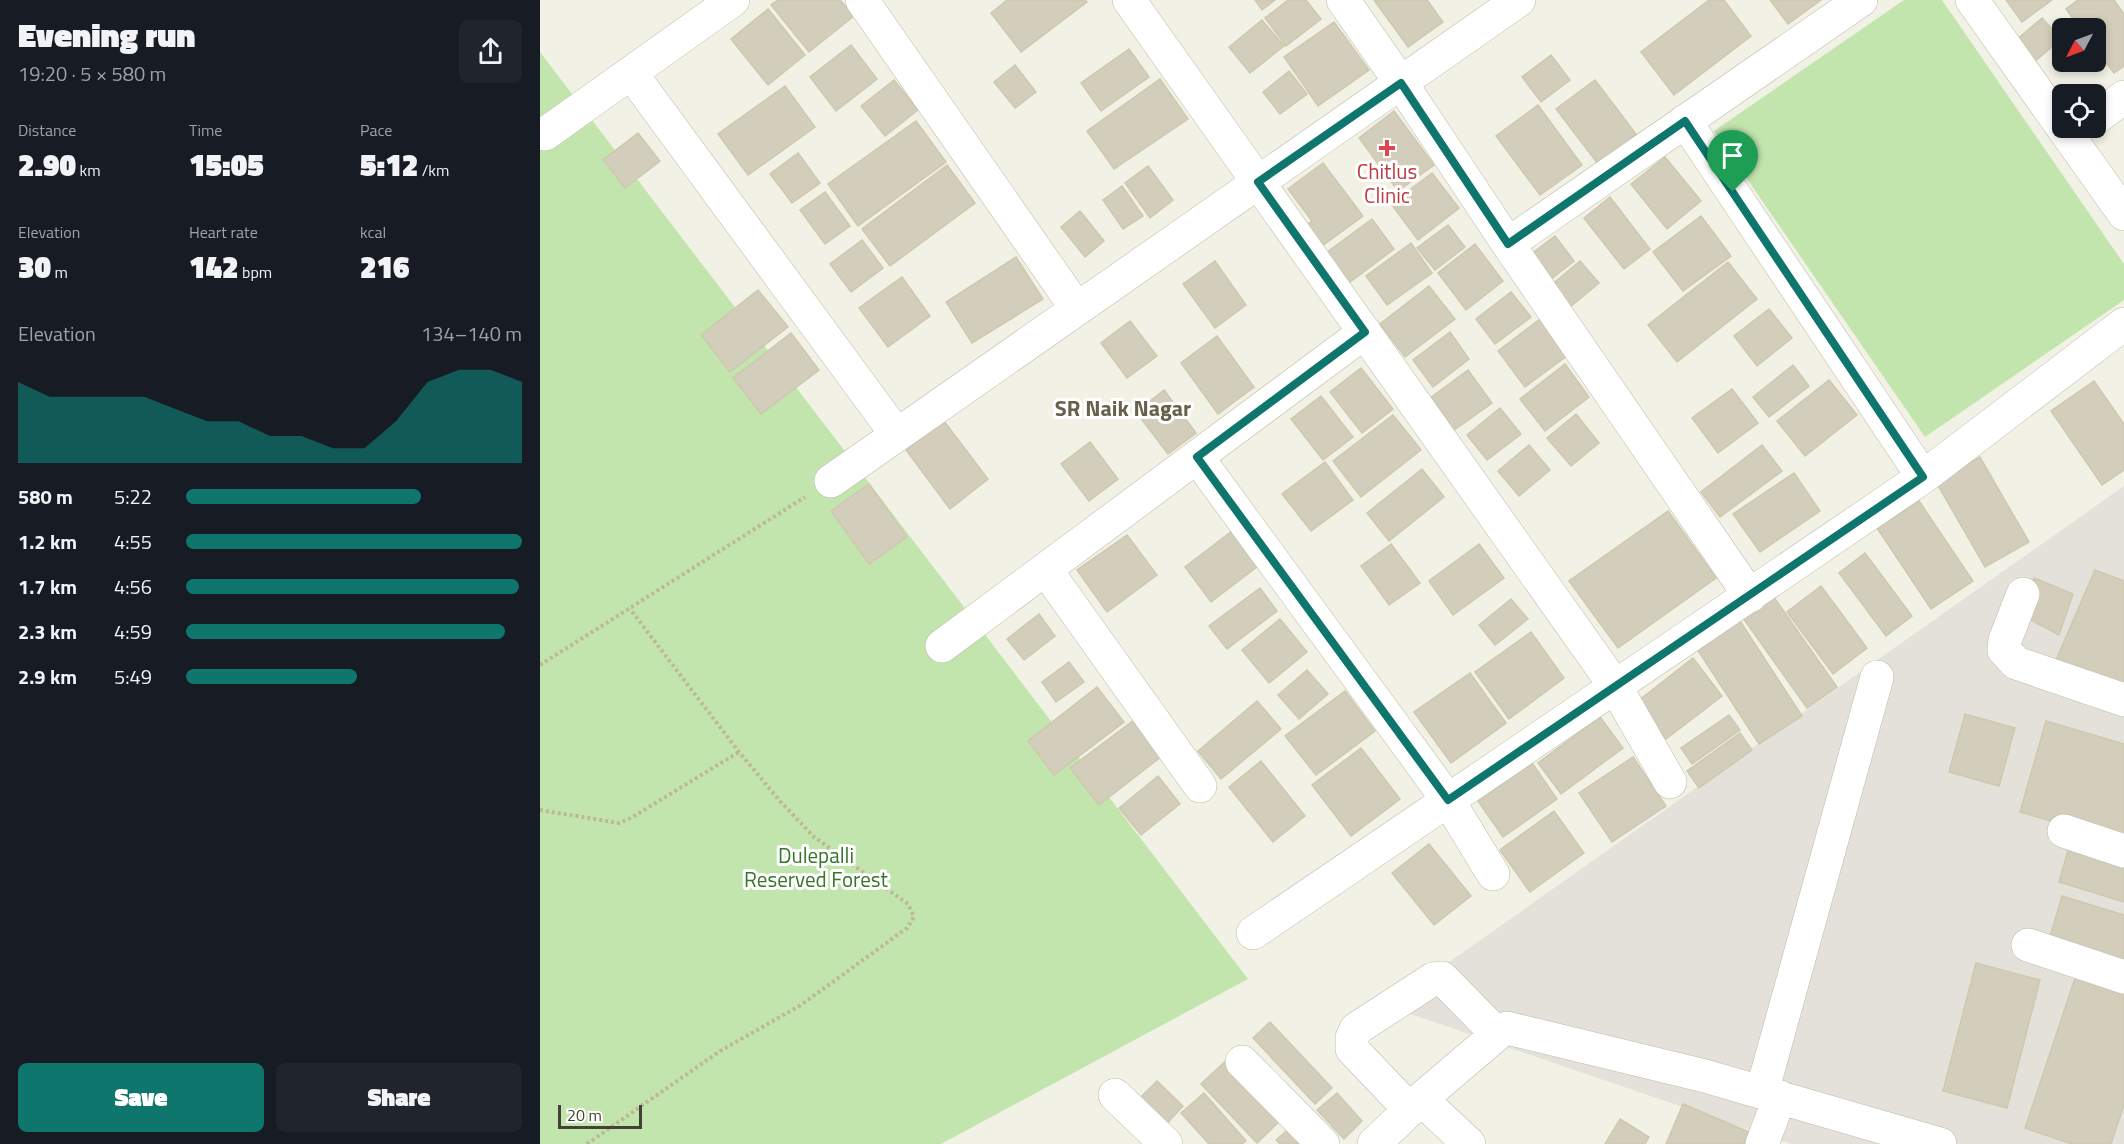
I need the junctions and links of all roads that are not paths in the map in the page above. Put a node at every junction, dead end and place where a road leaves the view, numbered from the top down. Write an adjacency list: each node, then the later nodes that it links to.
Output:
1 (733, 0): 8 (street)
2 (862, 0): 19 (street)
3 (1129, 0): 16 (street)
4 (1343, 0): 9 (street)
5 (1520, 0): 9 (street)
6 (1971, 0): 11 (street)
7 (1851, 3): 13 (street)
8 (631, 73): 14 (street); 22 (street)
9 (1401, 83): 16 (street); 18 (street)
10 (2124, 97): 12 (street)
11 (2052, 103)
12 (2106, 110)
13 (1685, 121): 18 (street); 24 (street)
14 (545, 134)
15 (2079, 138): 17 (street)
16 (1258, 182): 19 (street); 21 (street)
17 (2124, 214)
18 (1508, 244): 28 (street)
19 (1077, 309): 22 (street)
20 (2124, 324): 24 (street)
21 (1365, 332): 23 (street); 31 (street)
22 (897, 435): 25 (street)
23 (1197, 457): 26 (street); 35 (street)
24 (1923, 477): 28 (street)
25 (831, 481)
26 (1046, 570): 29 (street); 34 (street)
27 (2023, 594): 32 (street)
28 (1750, 596): 31 (street)
29 (942, 646)
30 (1876, 677): 45 (street)
31 (1616, 686): 33 (street); 35 (street)
32 (2124, 700)
33 (1670, 782)
34 (1200, 786)
35 (1448, 800): 38 (street); 39 (street)
36 (2064, 831): 37 (street)
37 (2124, 851)
38 (1493, 873)
39 (1253, 933)
40 (2028, 945): 41 (street)
41 (2124, 977)
42 (1497, 1034): 45 (street); 46 (street); 46 (street)
43 (1242, 1062): 48 (street)
44 (1116, 1095): 47 (street)
45 (1771, 1095): 51 (street); 52 (street)
46 (1416, 1105): 49 (street); 50 (street)
47 (1166, 1144)
48 (1323, 1144)
49 (1374, 1144)
50 (1469, 1144)
51 (1762, 1144)
52 (1940, 1144)

